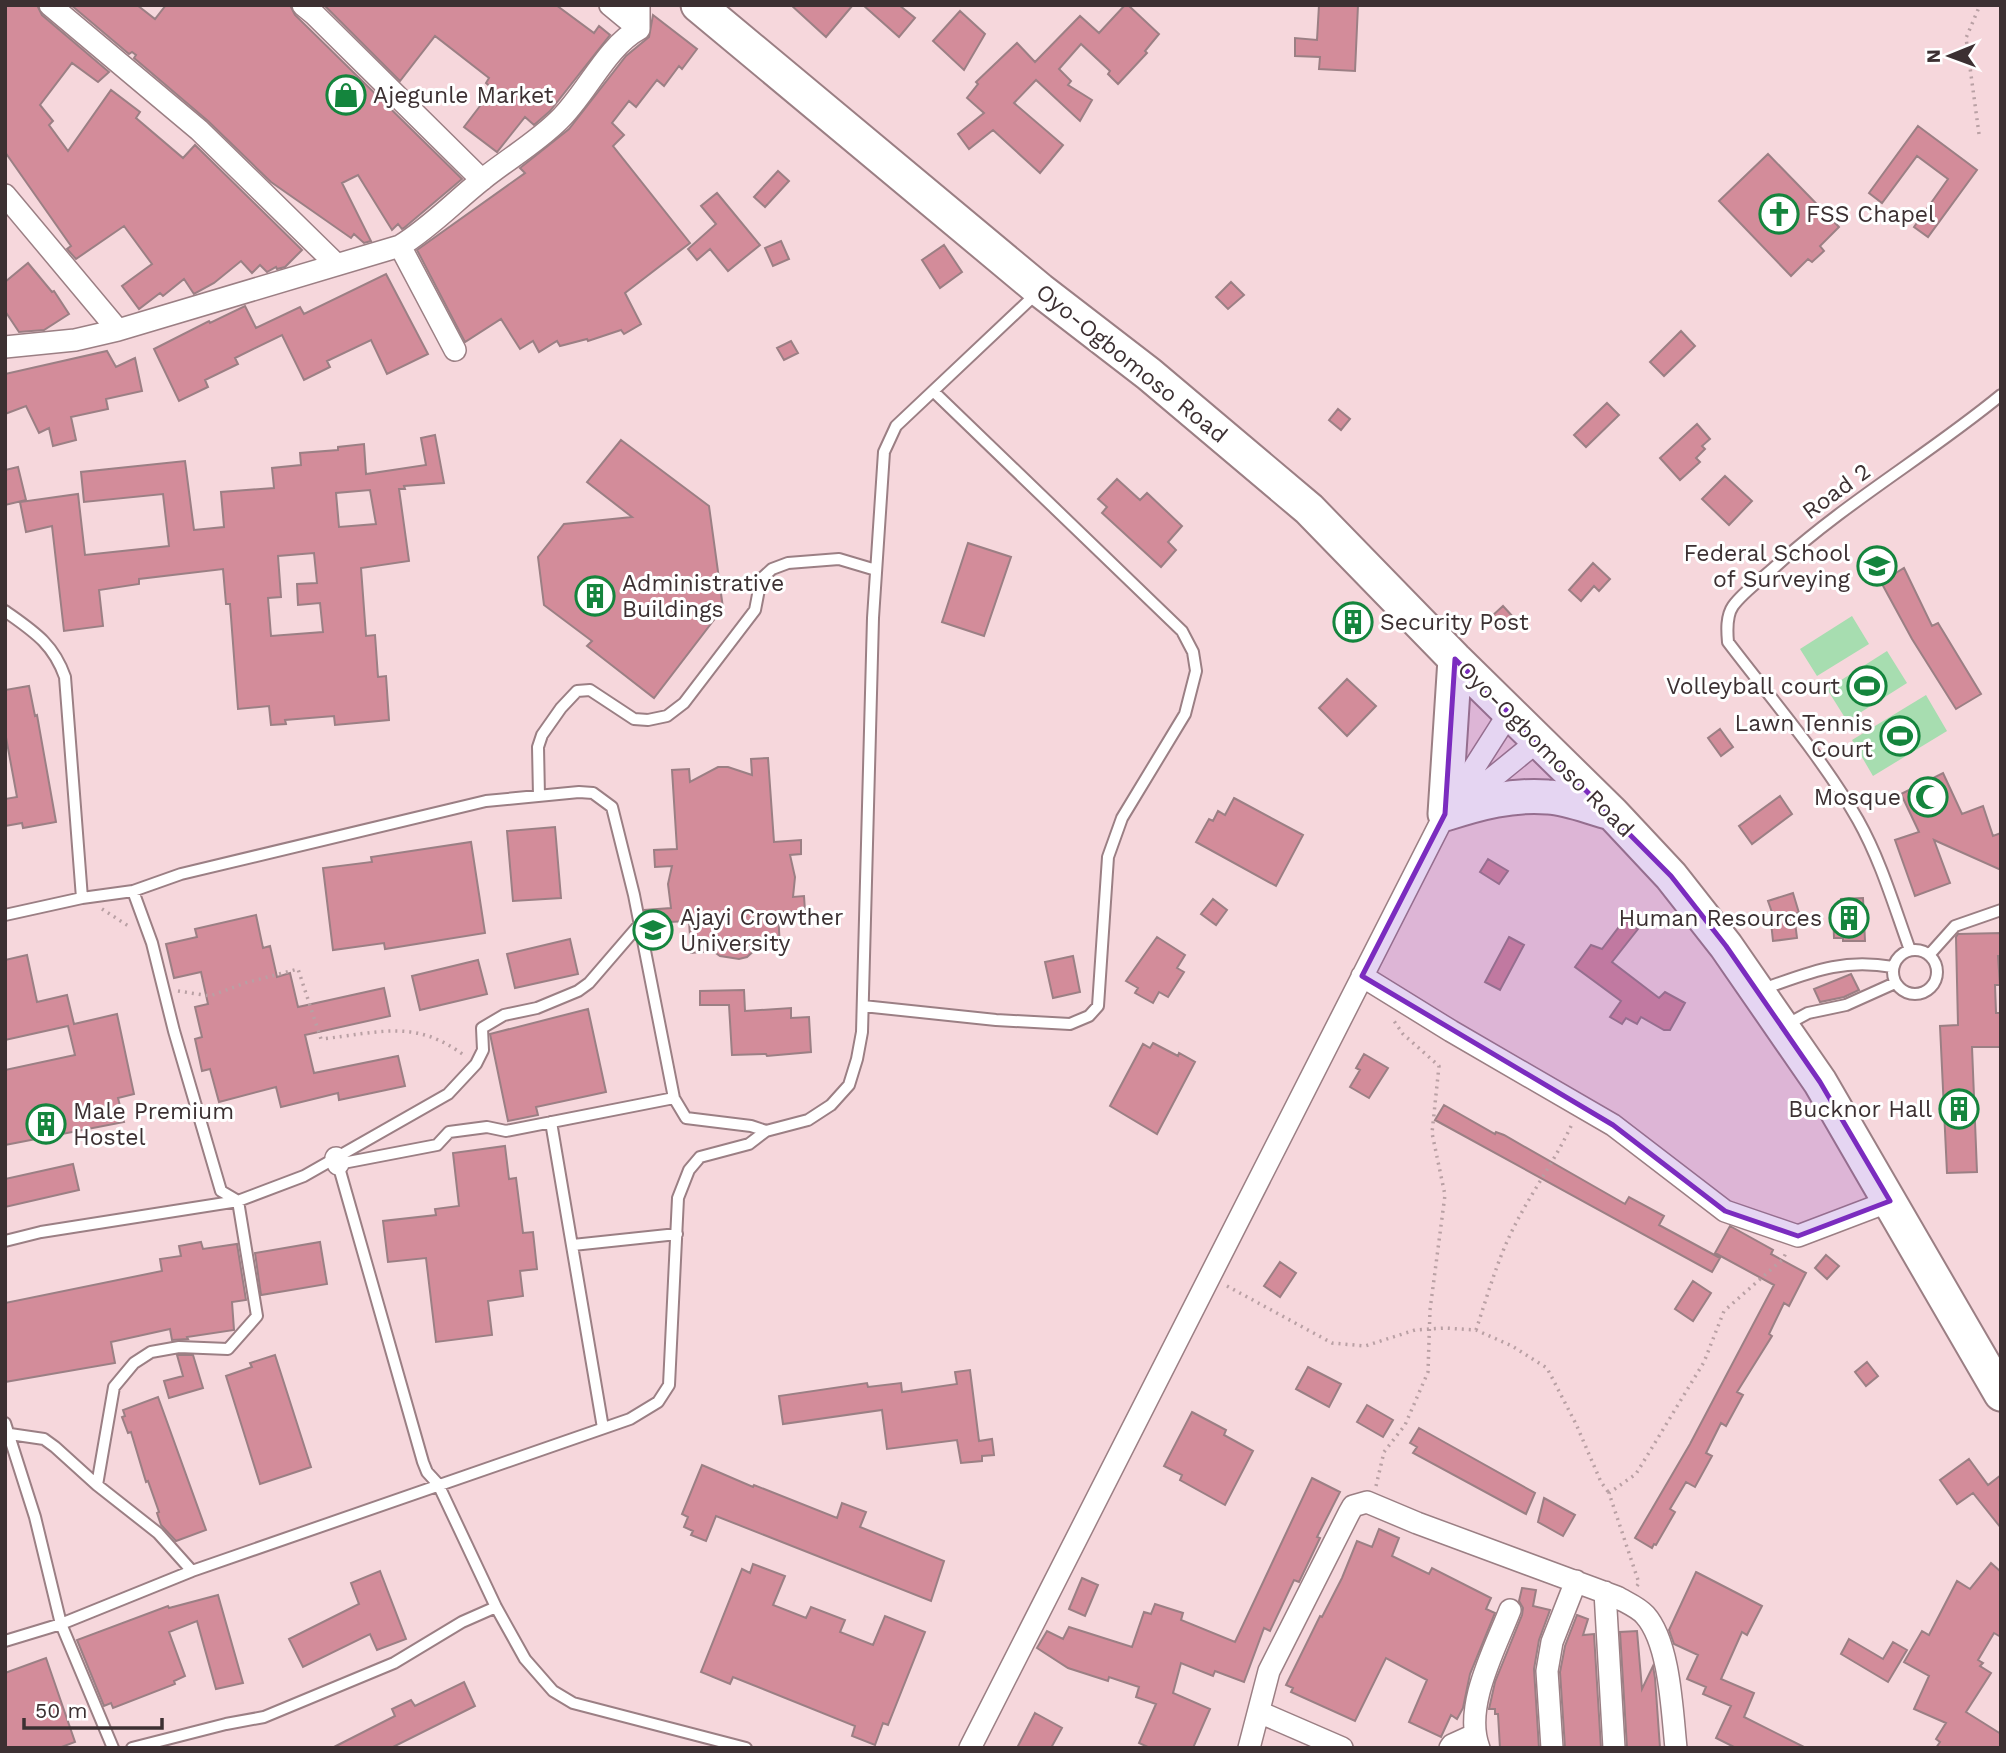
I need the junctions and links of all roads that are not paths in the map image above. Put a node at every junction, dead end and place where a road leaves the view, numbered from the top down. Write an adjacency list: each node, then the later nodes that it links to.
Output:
1 (50, 5): 10 (street)
2 (303, 5): 7 (street)
3 (610, 5): 6 (street)
4 (639, 5): 6 (street)
5 (698, 5): 11 (highway, Oyo-Ogbomoso Road)
6 (639, 29): 7 (street)
7 (482, 180): 9 (street)
8 (5, 195): 12 (street)
9 (400, 246): 10 (street); 14 (street)
10 (336, 264): 12 (street)
11 (1040, 290): 15 (lane); 19 (highway, Oyo-Ogbomoso Road)
12 (118, 330): 13 (street)
13 (5, 347)
14 (455, 350)
15 (933, 391): 17 (lane); 36 (lane)
16 (2001, 395): 30 (lane, Road 2)
17 (876, 570): 22 (lane); 36 (lane)
18 (5, 611): 26 (lane)
19 (1455, 659): 20 (highway, Oyo-Ogbomoso Road); 23 (highway)
20 (1509, 713): 21 (highway, Oyo-Ogbomoso Road); 23 (street)
21 (1539, 740): 23 (street); 24 (highway, Oyo-Ogbomoso Road)
22 (539, 796): 25 (lane); 29 (lane)
23 (1455, 802): 24 (highway); 33 (street)
24 (1612, 813): 35 (highway, Oyo-Ogbomoso Road)
25 (134, 891): 26 (lane); 42 (lane)
26 (82, 898): 28 (lane)
27 (2001, 910): 31 (lane)
28 (5, 915)
29 (639, 925): 38 (lane); 41 (lane)
30 (1910, 950): 31 (lane); 32 (lane)
31 (1929, 955): 34 (lane)
32 (1893, 967): 34 (lane); 35 (lane)
33 (1362, 976): 43 (street); 64 (street)
34 (1895, 983): 37 (lane)
35 (1757, 992): 37 (highway, Oyo-Ogbomoso Road)
36 (863, 1006): 40 (lane)
37 (1781, 1027): 43 (highway, Oyo-Ogbomoso Road)
38 (674, 1098): 39 (lane); 40 (lane)
39 (551, 1122): 41 (lane); 46 (lane)
40 (766, 1131): 44 (lane)
41 (337, 1161): 42 (lane); 50 (lane)
42 (237, 1201): 45 (lane); 51 (lane)
43 (1890, 1201): 47 (highway, Oyo-Ogbomoso Road)
44 (677, 1234): 46 (lane); 49 (lane)
45 (5, 1241)
46 (573, 1245): 49 (lane)
47 (2001, 1395)
48 (8, 1428): 51 (lane); 57 (lane)
49 (603, 1428): 50 (lane)
50 (438, 1484): 52 (lane); 55 (lane)
51 (97, 1485): 52 (lane)
52 (192, 1571): 57 (lane)
53 (1576, 1581): 54 (street); 59 (street); 68 (street)
54 (1605, 1592): 69 (street); 70 (street)
55 (496, 1607): 62 (lane); 63 (lane)
56 (1510, 1610): 60 (street)
57 (61, 1624): 58 (lane); 61 (lane)
58 (5, 1641)
59 (1259, 1712): 65 (street); 66 (street)
60 (1476, 1742): 67 (street)
61 (113, 1748)
62 (132, 1748)
63 (746, 1748)
64 (970, 1748)
65 (1249, 1748)
66 (1342, 1748)
67 (1450, 1748)
68 (1552, 1748)
69 (1614, 1748)
70 (1676, 1748)

